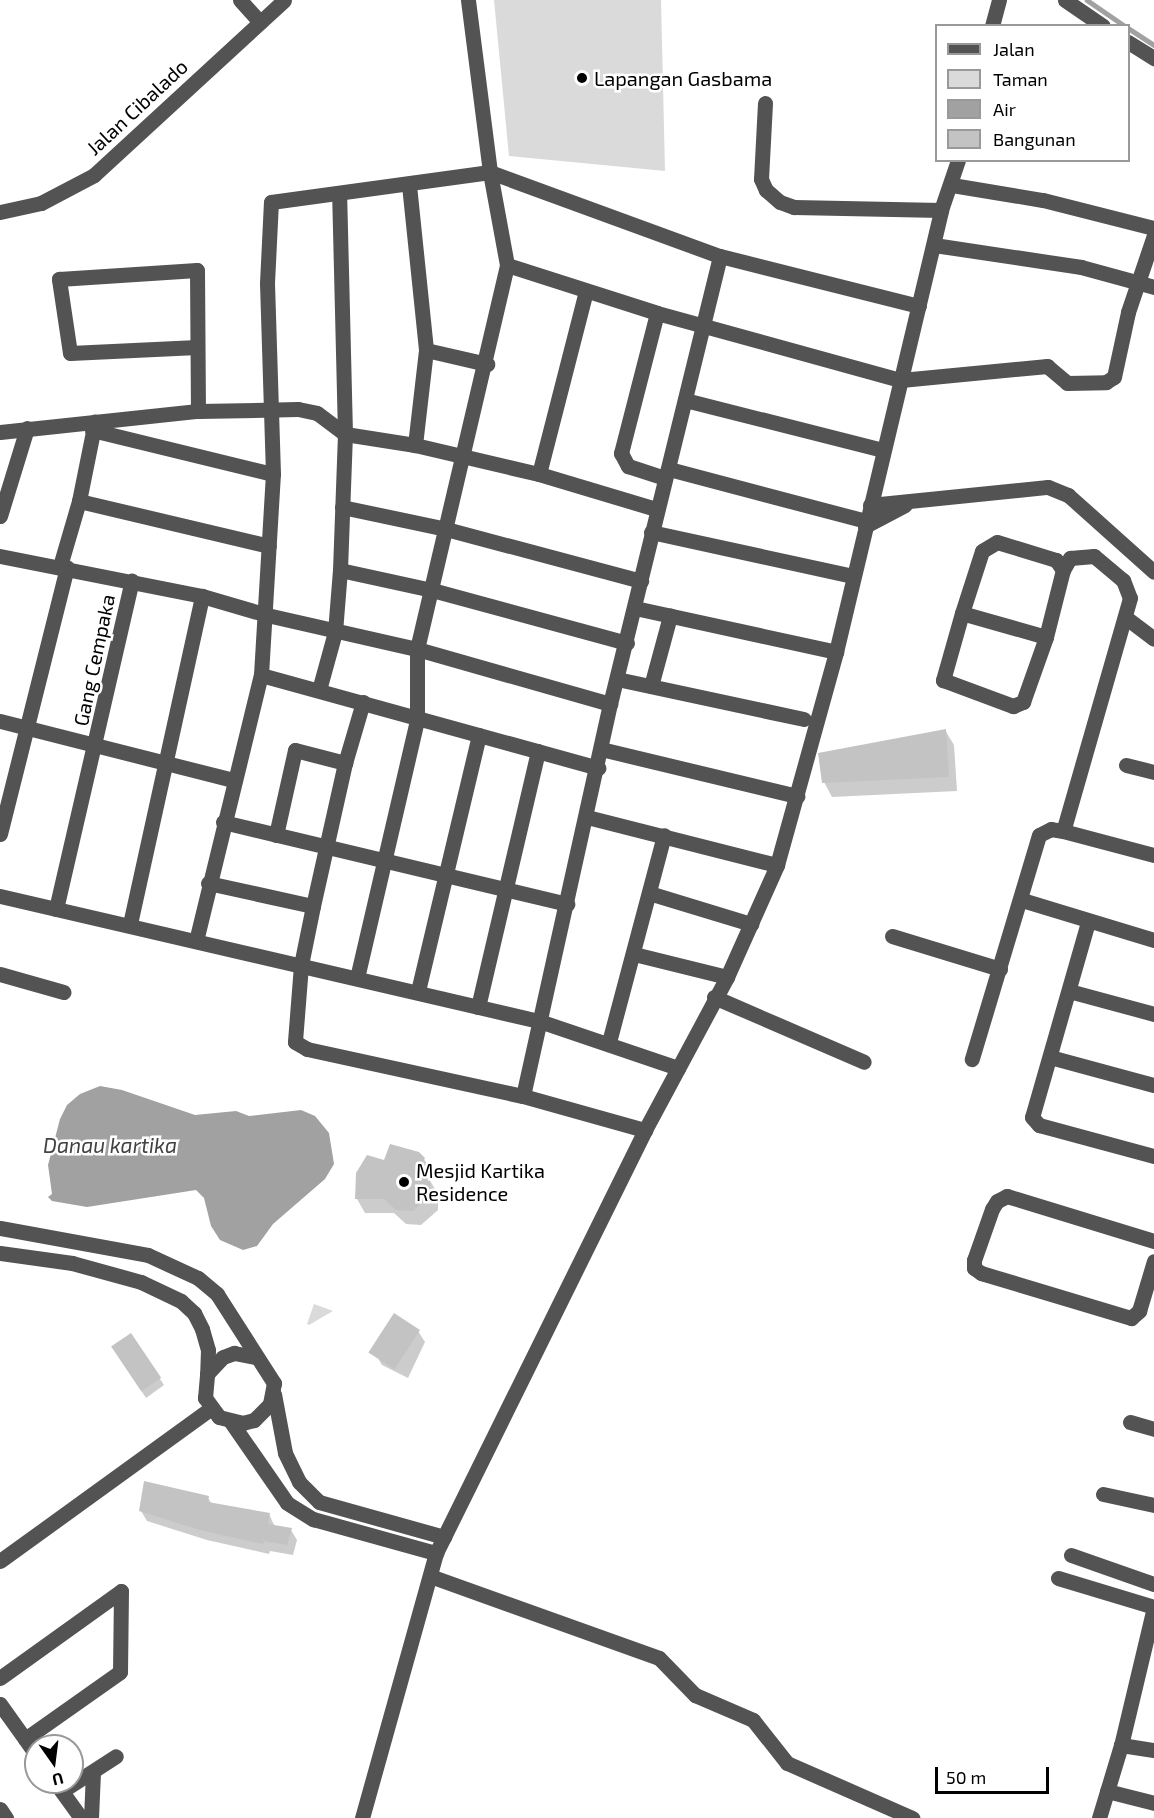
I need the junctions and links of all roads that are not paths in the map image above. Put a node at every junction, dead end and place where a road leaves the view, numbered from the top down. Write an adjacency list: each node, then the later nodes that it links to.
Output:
1 (240, 0): 6 (street)
2 (284, 0): 6 (street, Jalan Cibalado)
3 (468, 0): 13 (street)
4 (999, 0): 7 (street)
5 (1065, 0): 8 (street)
6 (260, 22): 18 (street, Jalan Cibalado)
7 (993, 24)
8 (1100, 24)
9 (1130, 43): 10 (street)
10 (1154, 58)
11 (765, 103): 17 (street)
12 (958, 162): 14 (street)
13 (490, 172): 15 (street); 22 (street); 23 (street)
14 (952, 184): 17 (street); 19 (street)
15 (409, 185): 16 (street); 31 (street)
16 (339, 195): 35 (street); 40 (street)
17 (941, 210): 21 (street)
18 (0, 212)
19 (1154, 228)
20 (1154, 235): 24 (street)
21 (934, 245): 24 (street); 27 (street)
22 (720, 256): 27 (street); 29 (street)
23 (507, 265): 26 (street); 32 (street)
24 (1137, 280): 25 (street); 33 (street)
25 (1154, 287)
26 (586, 291): 28 (street); 45 (street)
27 (919, 306): 33 (street)
28 (657, 313): 29 (street); 46 (street)
29 (704, 326): 33 (street); 34 (street)
30 (197, 347): 30 (street); 36 (street)
31 (426, 350): 32 (street); 41 (street)
32 (487, 364): 43 (street)
33 (901, 380): 42 (street)
34 (685, 400): 42 (street); 46 (street)
35 (270, 409): 36 (street); 40 (street); 44 (street)
36 (198, 411): 37 (street)
37 (94, 425): 38 (street); 44 (street); 47 (street)
38 (27, 428): 39 (street); 52 (street)
39 (0, 432)
40 (345, 434): 41 (street); 50 (street)
41 (416, 445): 43 (street)
42 (882, 450): 49 (street)
43 (460, 457): 45 (street); 54 (street)
44 (273, 474): 56 (street)
45 (539, 474): 51 (street)
46 (667, 474): 51 (street); 53 (street)
47 (80, 501): 56 (street); 58 (street)
48 (911, 502): 49 (street); 53 (street); 61 (street)
49 (870, 505): 53 (street)
50 (342, 507): 54 (street); 59 (street)
51 (656, 509): 55 (street)
52 (0, 516)
53 (866, 524): 62 (street)
54 (446, 529): 64 (street); 65 (street)
55 (651, 532): 62 (street); 64 (street)
56 (269, 546): 69 (street)
57 (0, 556): 58 (street)
58 (64, 567): 63 (street); 87 (street)
59 (340, 570): 65 (street); 72 (street)
60 (1063, 570): 68 (street); 71 (street); 73 (street)
61 (1154, 572)
62 (852, 576): 77 (street)
63 (132, 581): 66 (street); 89 (street, Gang Cempaka)
64 (641, 581): 67 (street)
65 (432, 590): 75 (street); 76 (street)
66 (202, 596): 69 (street); 92 (street)
67 (635, 608): 70 (street); 75 (street)
68 (962, 613): 73 (street); 73 (street)
69 (267, 615): 72 (street); 78 (street)
70 (670, 616): 77 (street); 80 (street)
71 (1125, 617): 74 (street); 101 (street)
72 (335, 632): 76 (street); 81 (street)
73 (1046, 637)
74 (1154, 639)
75 (627, 643): 79 (street)
76 (417, 649): 83 (street); 85 (street)
77 (836, 652): 98 (street)
78 (261, 675): 81 (street); 97 (street)
79 (617, 679): 80 (street); 83 (street)
80 (651, 686): 84 (street)
81 (319, 690): 82 (street)
82 (363, 702): 85 (street); 93 (street)
83 (610, 704): 90 (street)
84 (804, 719)
85 (417, 720): 88 (street); 107 (street)
86 (0, 721): 87 (street)
87 (25, 727): 89 (street); 102 (street)
88 (479, 735): 91 (street); 109 (street)
89 (97, 747): 92 (street); 117 (street, Gang Cempaka)
90 (601, 749): 95 (street); 98 (street)
91 (538, 751): 95 (street); 111 (street)
92 (164, 763): 97 (street); 119 (street)
93 (345, 763): 103 (street); 105 (street)
94 (1126, 765): 96 (street)
95 (598, 768): 99 (street)
96 (1154, 772)
97 (233, 780): 100 (street)
98 (797, 796): 108 (street)
99 (587, 817): 104 (street); 115 (street)
100 (223, 822): 103 (street); 110 (street)
101 (1063, 831): 106 (street); 114 (street)
102 (0, 834)
103 (276, 835): 105 (street)
104 (664, 835): 108 (street); 112 (street)
105 (327, 848): 107 (street); 116 (street)
106 (1154, 855)
107 (385, 861): 109 (street); 129 (street)
108 (777, 865): 120 (street)
109 (442, 875): 111 (street); 130 (street)
110 (208, 883): 116 (street); 123 (street)
111 (506, 888): 115 (street); 134 (street)
112 (649, 893): 120 (street); 124 (street)
113 (0, 896): 117 (street)
114 (1022, 900): 118 (street); 126 (street)
115 (567, 904): 136 (street)
116 (313, 906): 125 (street)
117 (56, 909): 119 (street)
118 (1088, 922): 122 (street); 131 (street)
119 (130, 924): 123 (street)
120 (752, 924): 128 (street)
121 (892, 936): 126 (street)
122 (1154, 940)
123 (196, 941): 125 (street)
124 (634, 954): 128 (street); 137 (street)
125 (302, 965): 129 (street); 143 (street)
126 (1000, 969): 139 (street)
127 (0, 974): 132 (street)
128 (726, 977): 133 (street)
129 (357, 978): 130 (street)
130 (418, 991): 134 (street)
131 (1069, 991): 135 (street); 138 (street)
132 (63, 992)
133 (714, 997): 140 (street); 141 (street)
134 (478, 1007): 136 (street)
135 (1154, 1014)
136 (539, 1021): 137 (street); 143 (street)
137 (609, 1042): 141 (street)
138 (1050, 1057): 142 (street); 145 (street)
139 (972, 1059)
140 (864, 1062)
141 (678, 1068): 144 (street)
142 (1154, 1085)
143 (524, 1096): 144 (street)
144 (645, 1130): 159 (street)
145 (1154, 1156)
146 (0, 1228): 150 (street)
147 (1154, 1241): 149 (street)
148 (0, 1253): 151 (street)
149 (1154, 1261)
150 (255, 1357): 151 (street); 152 (street)
151 (207, 1374): 153 (street)
152 (274, 1394): 154 (street); 159 (street)
153 (210, 1409): 154 (street); 162 (street)
154 (231, 1422): 160 (street)
155 (1130, 1422): 156 (street)
156 (1154, 1430)
157 (1103, 1494): 158 (street)
158 (1154, 1506)
159 (444, 1538): 160 (street)
160 (436, 1553): 163 (street)
161 (1071, 1555): 165 (street)
162 (0, 1562)
163 (430, 1576): 182 (street); 183 (street)
164 (1059, 1578): 170 (street)
165 (1154, 1584)
166 (0, 1678): 168 (street)
167 (0, 1704): 169 (street)
168 (32, 1734)
169 (24, 1738)
170 (1121, 1745): 171 (street); 175 (street)
171 (1154, 1750)
172 (116, 1756): 173 (street)
173 (93, 1772): 174 (street); 181 (street)
174 (84, 1776)
175 (1107, 1791): 177 (street); 184 (street)
176 (64, 1794): 180 (street)
177 (1154, 1803)
178 (0, 1809): 179 (street)
179 (6, 1818)
180 (81, 1818)
181 (91, 1818)
182 (362, 1818)
183 (912, 1818)
184 (1099, 1818)

